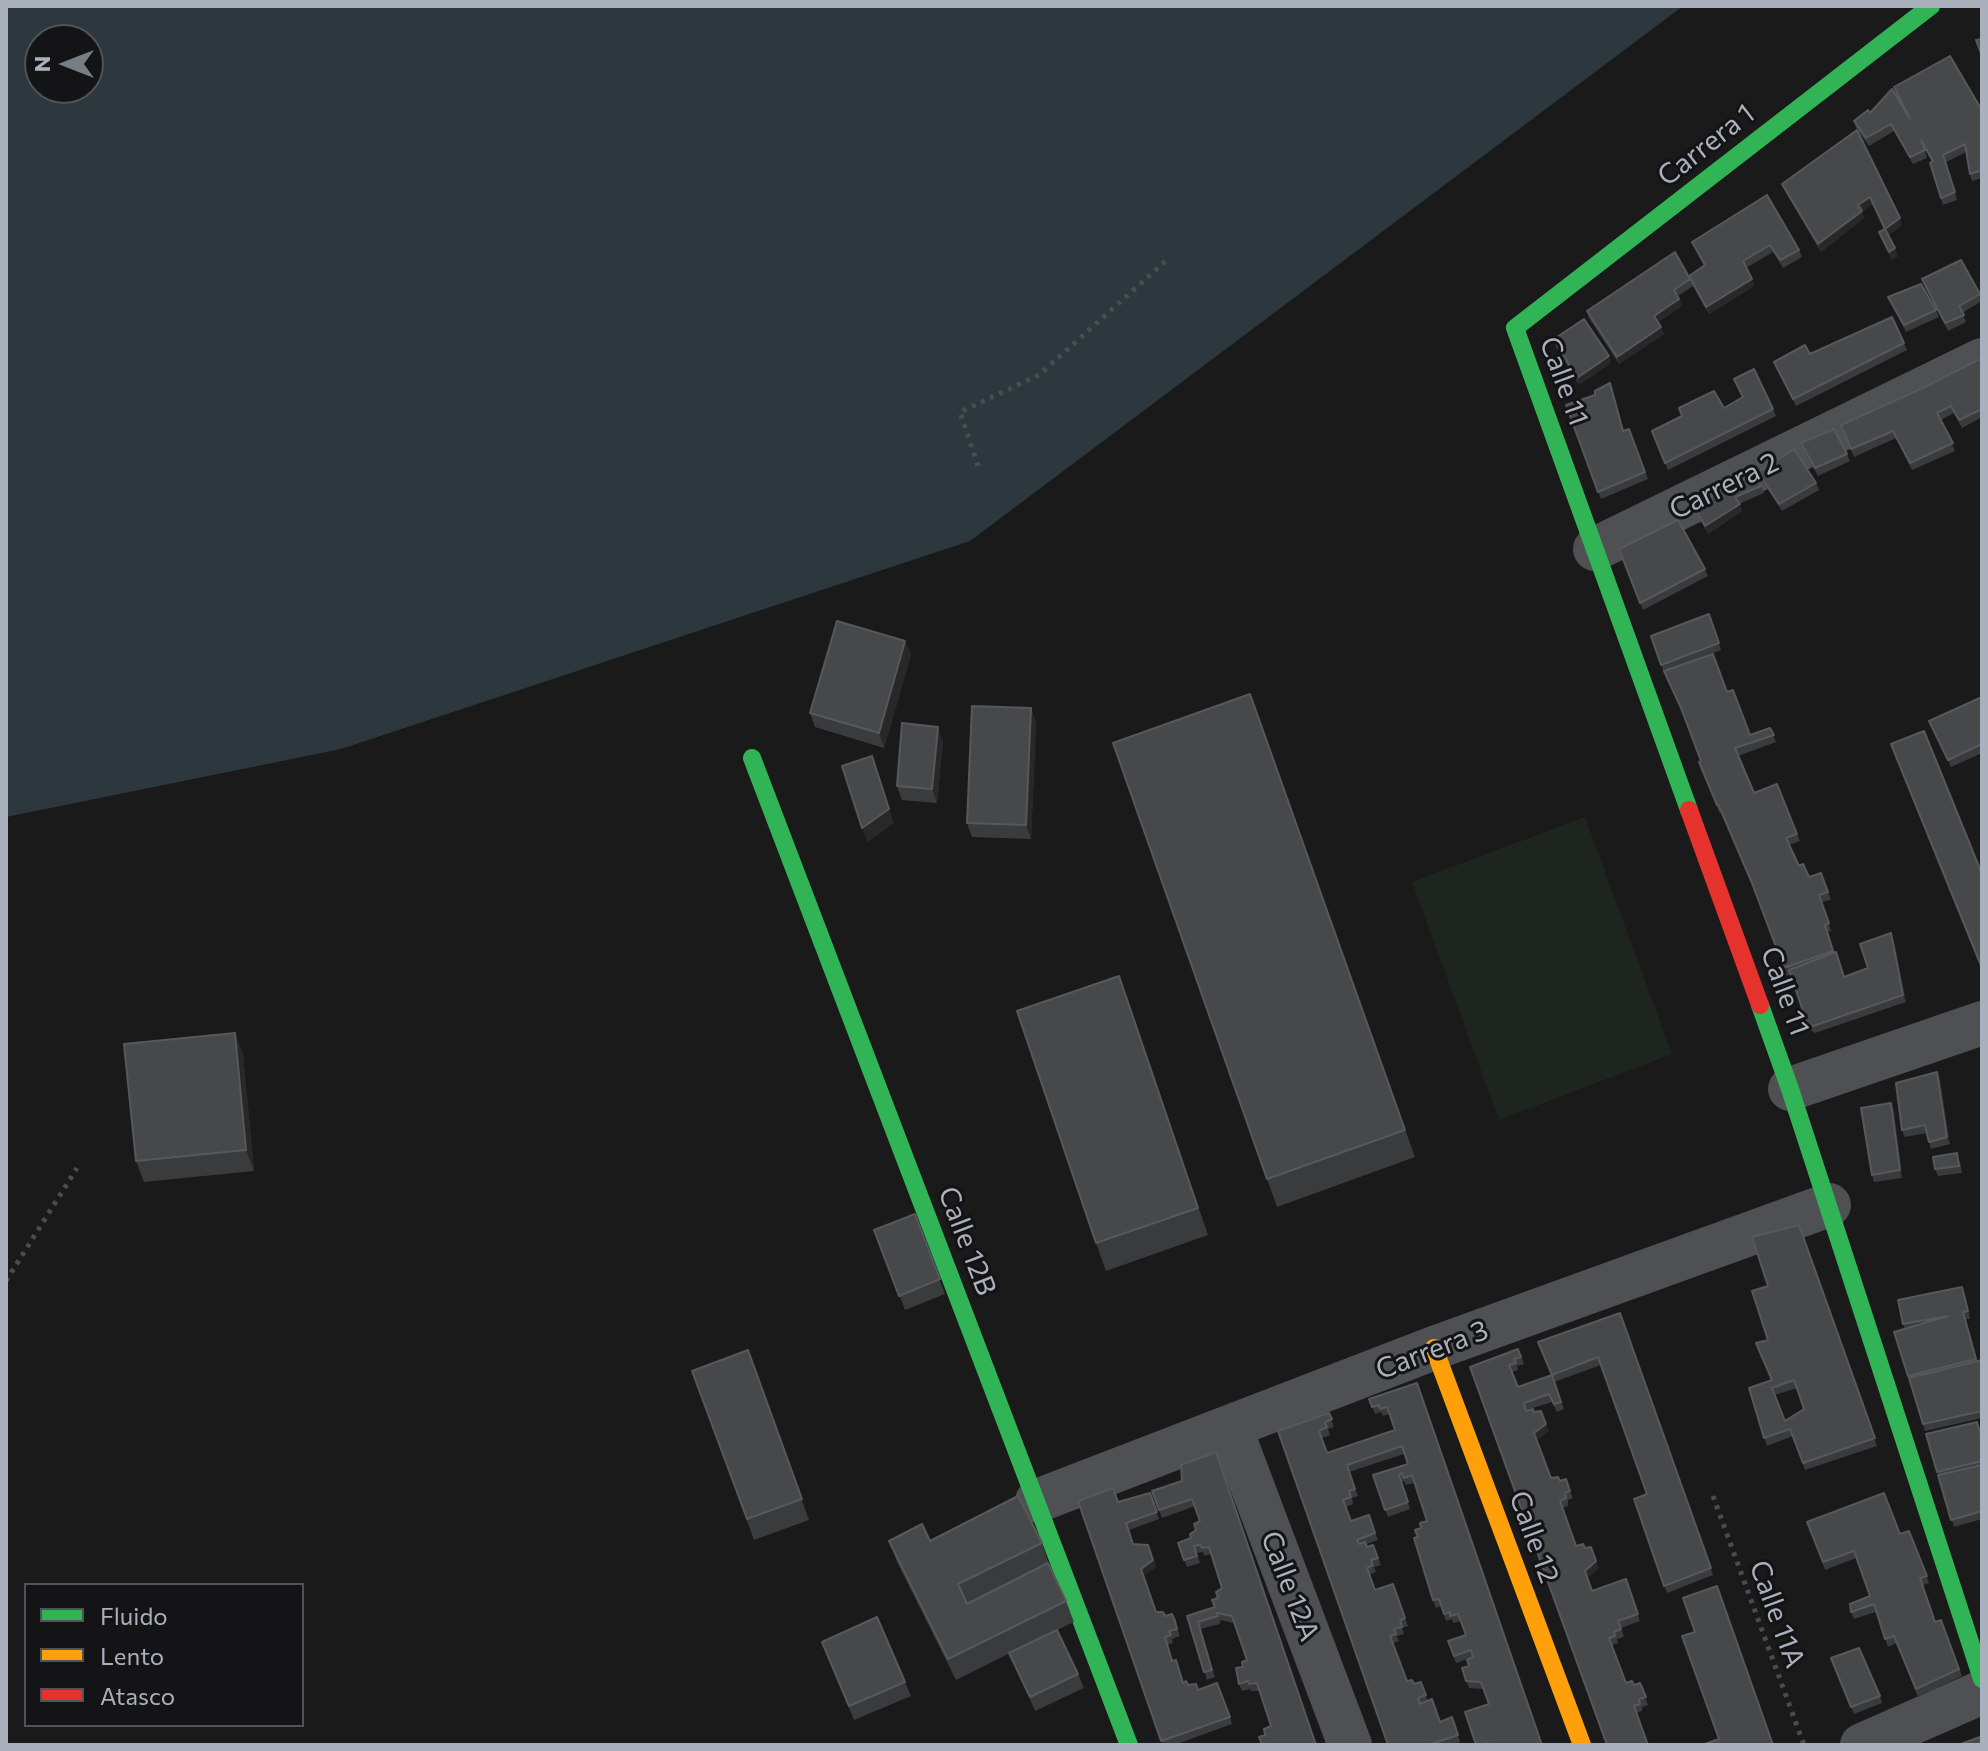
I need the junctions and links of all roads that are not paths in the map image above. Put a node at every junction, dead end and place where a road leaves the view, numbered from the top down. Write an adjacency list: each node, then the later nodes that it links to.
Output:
1 (1931, 6): 2 (street, Carrera 1)
2 (1515, 328): 4 (street, Calle 11)
3 (1982, 360): 4 (street, Carrera 2)
4 (1595, 549): 7 (street, Calle 11)
5 (752, 758): 11 (street, Calle 12B)
6 (1982, 1023): 7 (street)
7 (1790, 1089): 8 (street, Calle 11)
8 (1829, 1205): 9 (street, Carrera 3); 12 (street, Calle 11)
9 (1434, 1348): 10 (street, Carrera 3); 16 (street, Calle 12)
10 (1230, 1427): 11 (street, Carrera 3); 15 (street, Calle 12A)
11 (1037, 1501): 14 (street, Calle 12B)
12 (1982, 1679)
13 (1982, 1692): 17 (street)
14 (1129, 1745)
15 (1350, 1745)
16 (1582, 1745)
17 (1862, 1745)

